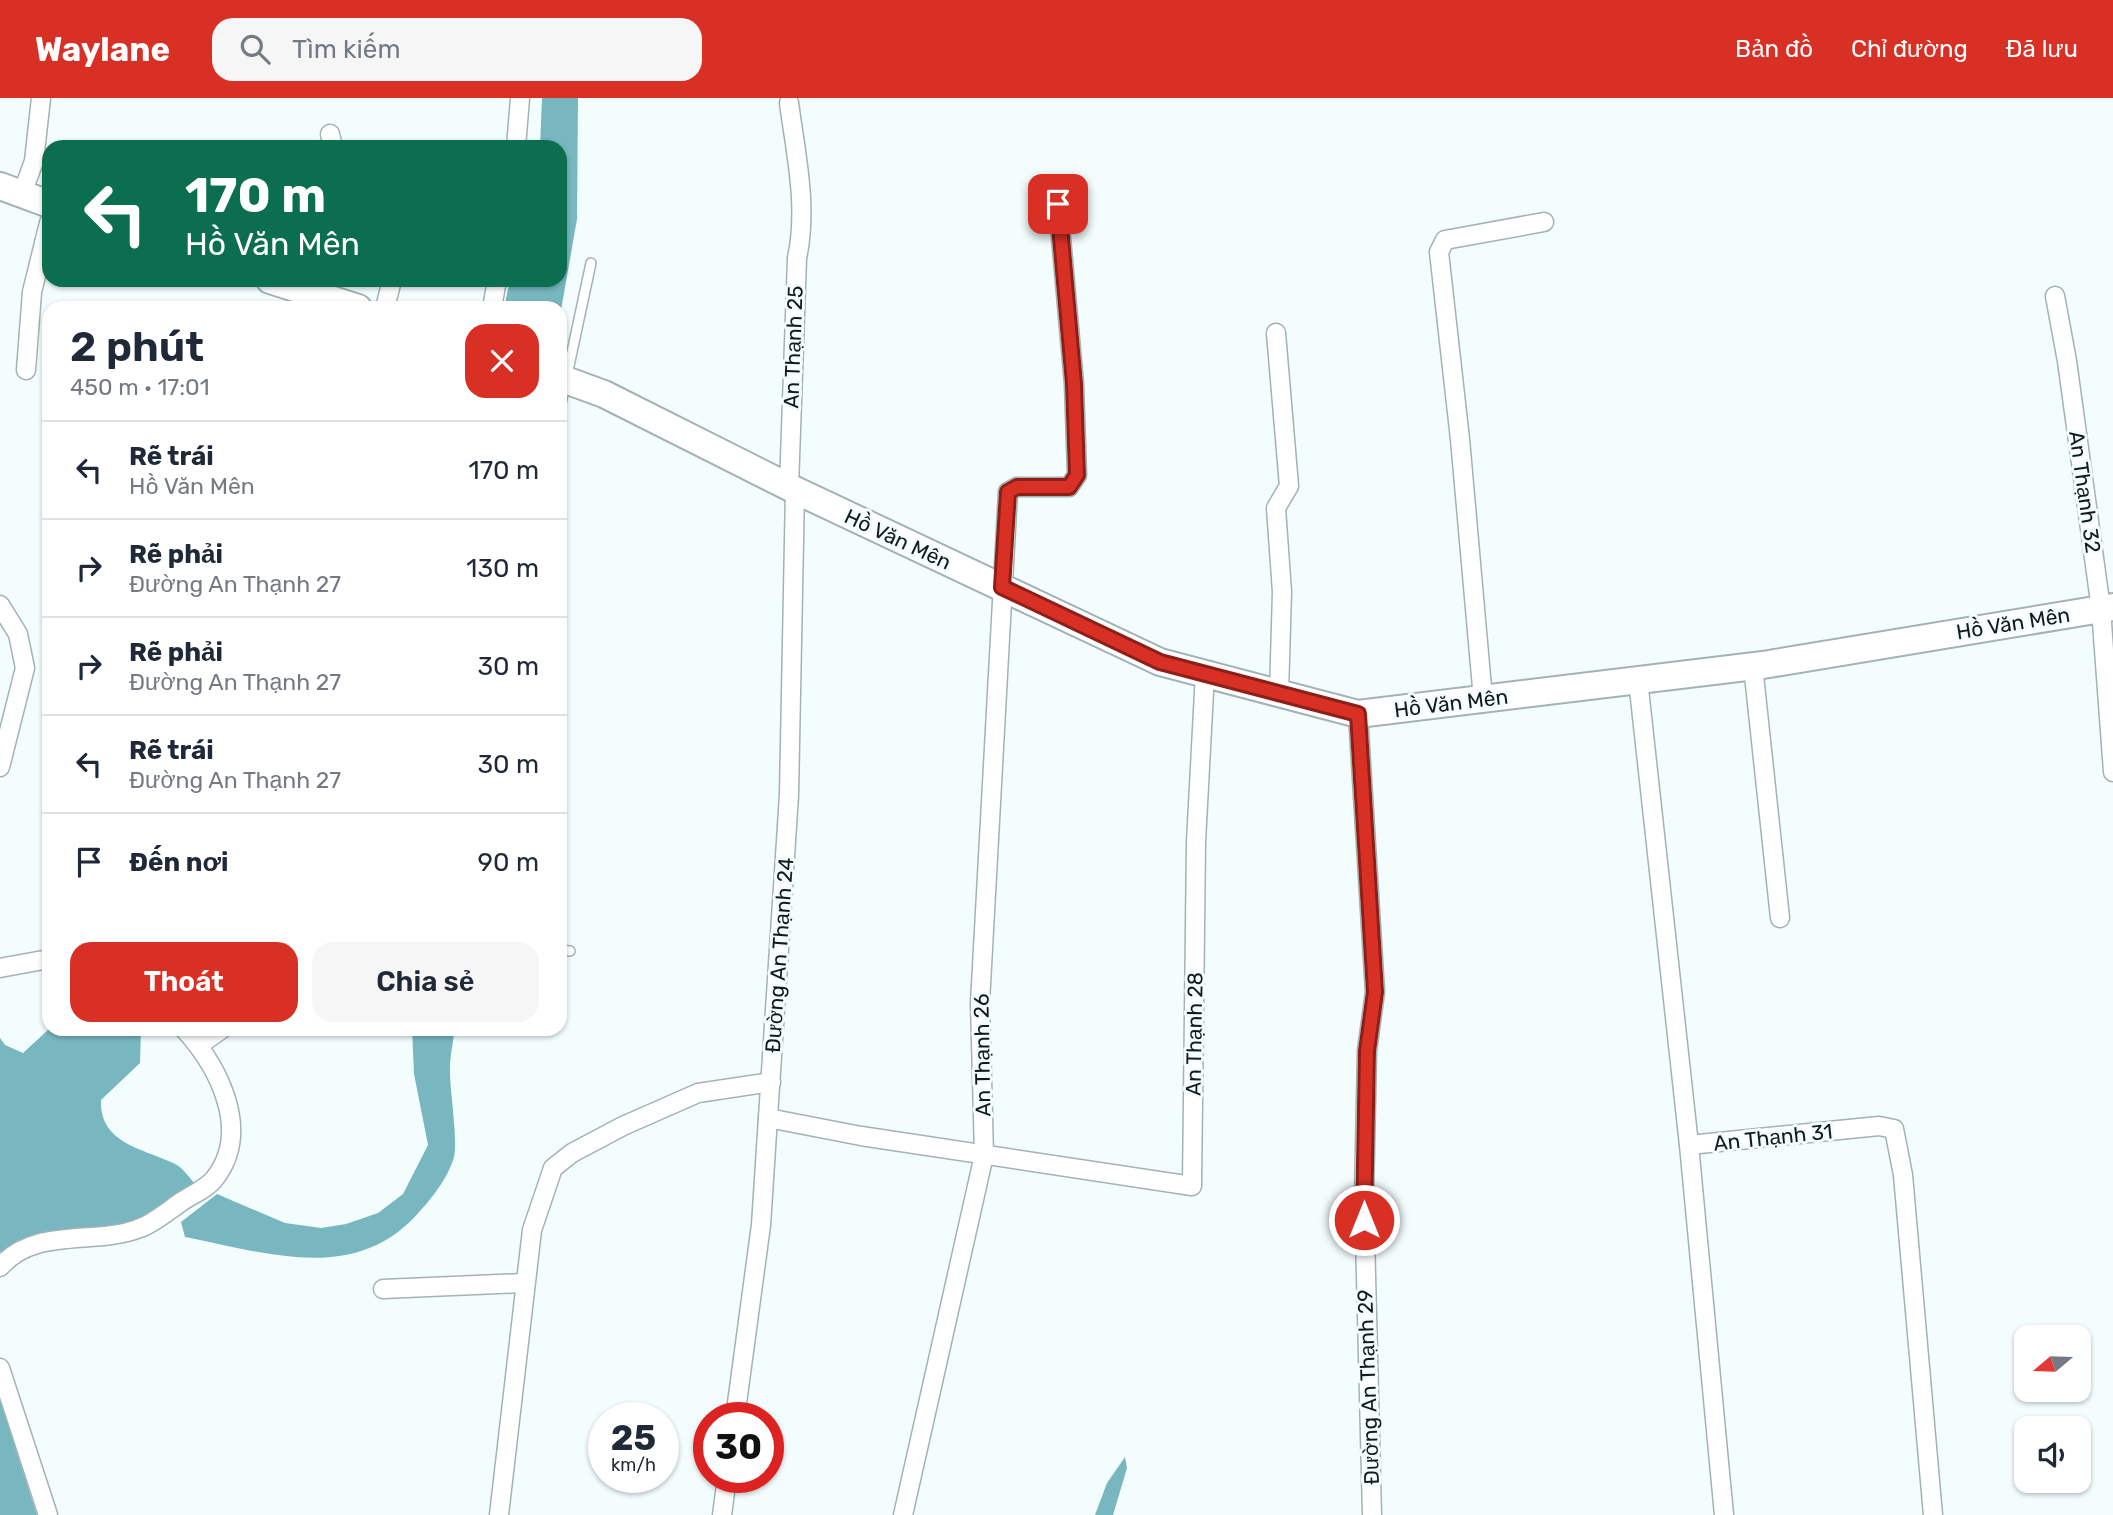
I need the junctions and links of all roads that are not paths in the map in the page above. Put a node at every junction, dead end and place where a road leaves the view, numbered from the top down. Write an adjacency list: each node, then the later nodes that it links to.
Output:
1 (41, 98): 5 (street)
2 (520, 98): 4 (street)
3 (789, 103): 18 (street, An Thạnh 25)
4 (517, 140)
5 (11, 190): 6 (street)
6 (42, 201)
7 (1058, 204): 19 (street, An Thạnh 26)
8 (1545, 222): 26 (street)
9 (42, 251): 16 (street)
10 (591, 262): 15 (lane)
11 (292, 287): 13 (street)
12 (2055, 296): 21 (street, An Thạnh 32)
13 (336, 301)
14 (1276, 333): 25 (street)
15 (567, 359)
16 (26, 370)
17 (567, 381): 18 (street, Hồ Văn Mên)
18 (792, 489): 19 (street, Hồ Văn Mên); 36 (street, Đường An Thạnh 24)
19 (1002, 587): 23 (street, Hồ Văn Mên); 39 (street, An Thạnh 26)
20 (0, 605): 28 (street)
21 (2107, 608): 22 (street, Hồ Văn Mên); 29 (street, An Thạnh 32)
22 (1753, 666): 24 (street, Hồ Văn Mên); 30 (street)
23 (1205, 673): 25 (street, Hồ Văn Mên); 39 (street, An Thạnh 28)
24 (1638, 680): 26 (street, Hồ Văn Mên); 38 (street, An Thạnh 31)
25 (1279, 693): 27 (street, Hồ Văn Mên)
26 (1483, 699): 27 (street, Hồ Văn Mên)
27 (1358, 714): 50 (street, Đường An Thạnh 29)
28 (0, 767)
29 (2113, 772)
30 (1780, 918)
31 (42, 960): 32 (street)
32 (0, 968)
33 (191, 1036): 35 (street)
34 (212, 1036): 35 (street)
35 (199, 1045): 40 (street)
36 (771, 1082): 37 (street, Đường An Thạnh 24); 41 (street)
37 (768, 1118): 39 (street); 44 (street, Đường An Thạnh 24)
38 (1689, 1145): 51 (street); 52 (street, An Thạnh 31)
39 (984, 1155): 49 (street, An Thạnh 26)
40 (0, 1268)
41 (524, 1283): 42 (street); 47 (street)
42 (383, 1289)
43 (0, 1368): 46 (street)
44 (737, 1402)
45 (725, 1493): 48 (street)
46 (48, 1515)
47 (499, 1515)
48 (722, 1515)
49 (903, 1515)
50 (1372, 1515)
51 (1724, 1515)
52 (1933, 1515)

